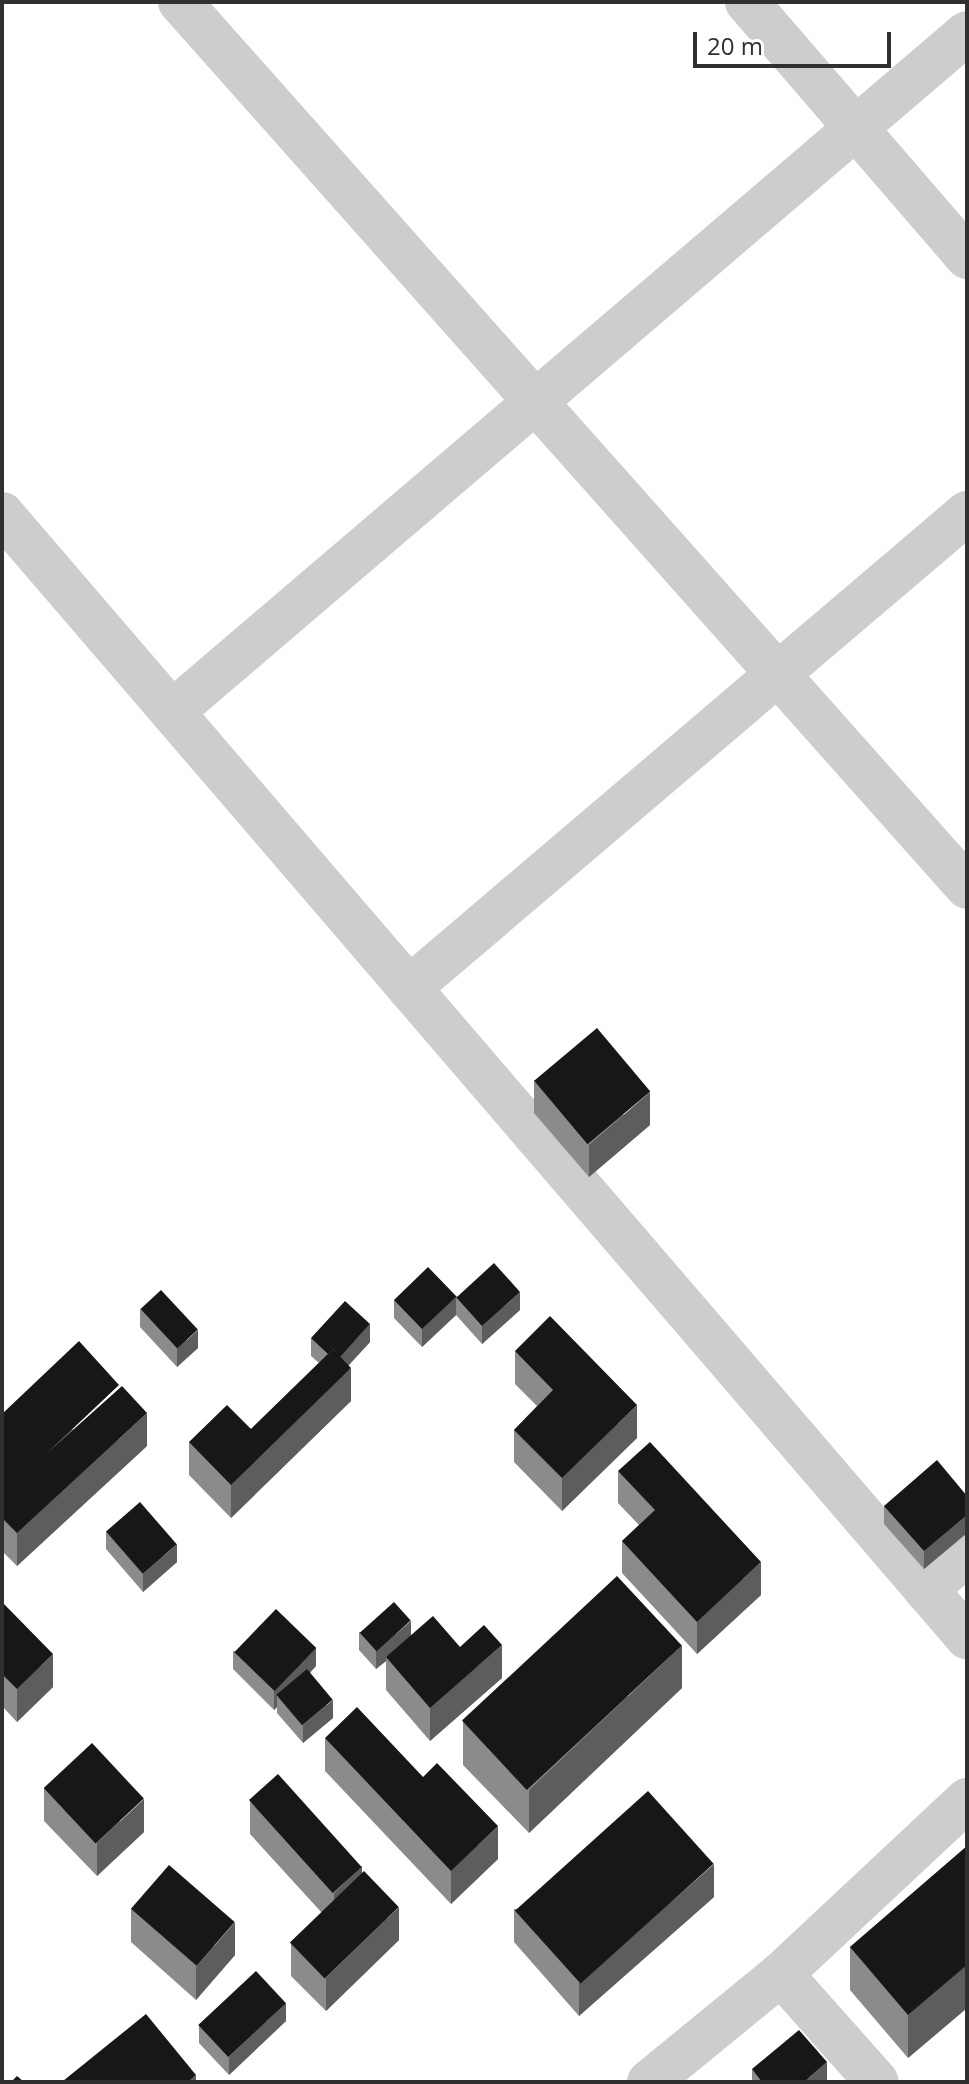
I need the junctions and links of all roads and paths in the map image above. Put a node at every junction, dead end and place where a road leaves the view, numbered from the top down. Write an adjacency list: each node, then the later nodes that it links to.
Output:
1 (180, 2): 6 (street)
2 (747, 2): 4 (street)
3 (967, 33): 4 (street)
4 (856, 128): 5 (street); 6 (street)
5 (967, 257)
6 (537, 403): 9 (street); 10 (street)
7 (967, 513): 9 (street)
8 (2, 514): 10 (street)
9 (778, 674): 11 (street); 12 (street)
10 (172, 712): 12 (street)
11 (967, 887)
12 (409, 988): 14 (street)
13 (967, 1554): 14 (street)
14 (926, 1590): 15 (street)
15 (967, 1637)
16 (967, 1800): 17 (street)
17 (781, 1974): 18 (street); 19 (street)
18 (649, 2082)
19 (877, 2082)

